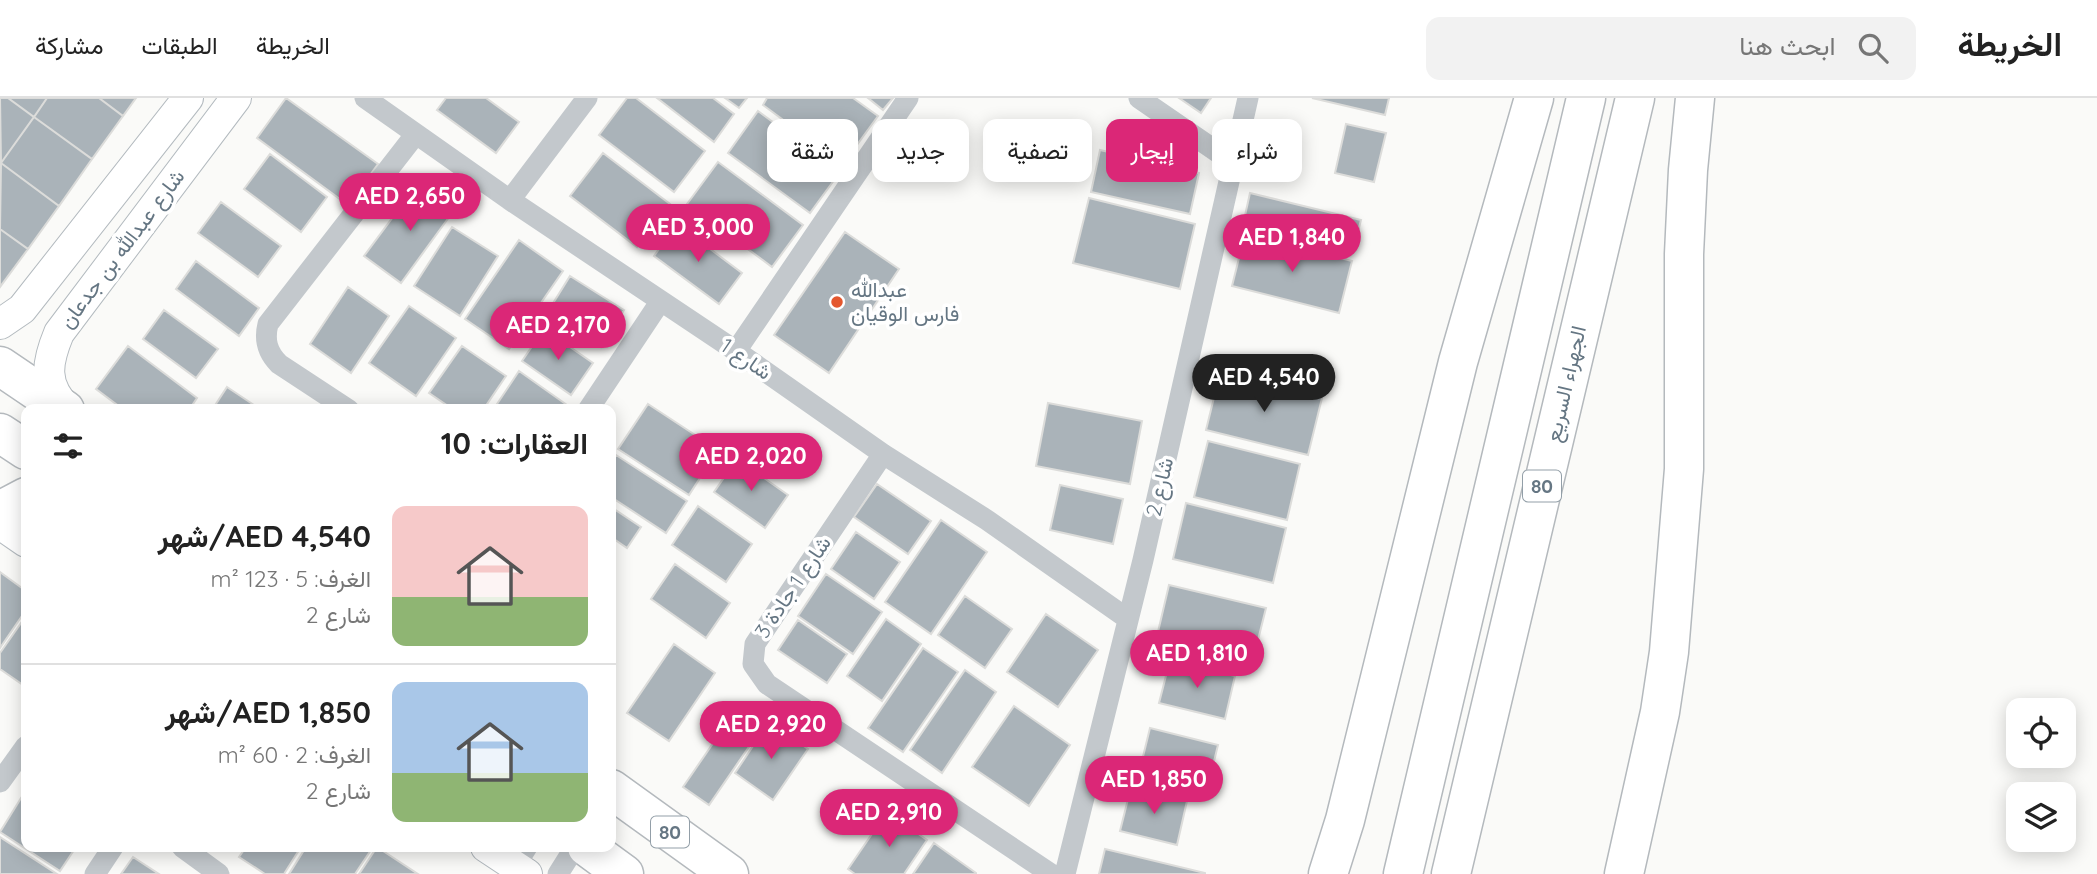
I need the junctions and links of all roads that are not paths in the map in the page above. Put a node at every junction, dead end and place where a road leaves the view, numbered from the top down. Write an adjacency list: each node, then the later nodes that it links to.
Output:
1 (188, 98): 17 (street, شارع عبدالله بن جدعان)
2 (236, 98): 19 (street, شارع عبدالله بن جدعان)
3 (365, 98): 13 (street, شارع 1)
4 (587, 98): 16 (street)
5 (908, 98): 21 (street)
6 (1139, 98): 14 (street)
7 (1248, 98): 12 (street, شارع 2)
8 (1534, 98): 52 (highway)
9 (1586, 98): 53 (highway, 80)
10 (1635, 98): 54 (highway, الجهراء السريع / 80)
11 (1695, 98): 35 (highway)
12 (1243, 119)
13 (415, 135): 16 (street, شارع 1); 25 (street)
14 (1212, 148)
15 (1227, 182): 34 (street, شارع 2)
16 (510, 200): 18 (street, شارع 1)
17 (46, 279): 19 (street); 20 (street, شارع عبدالله بن جدعان)
18 (660, 302): 21 (street, شارع 1); 26 (street)
19 (75, 310): 24 (street, شارع عبدالله بن جدعان)
20 (0, 324)
21 (736, 351): 29 (street, شارع 1)
22 (0, 366): 23 (highway)
23 (57, 404)
24 (62, 404)
25 (340, 404)
26 (592, 404)
27 (0, 433): 28 (highway)
28 (21, 447)
29 (883, 454): 34 (street, شارع 1); 50 (street, شارع 1 جادة 3)
30 (21, 500): 31 (highway)
31 (0, 513)
32 (0, 524): 33 (street)
33 (21, 539)
34 (1128, 619): 51 (street, شارع 2)
35 (1660, 712): 55 (highway); 56 (highway)
36 (21, 753): 37 (street)
37 (0, 782)
38 (616, 793): 49 (highway, 80)
39 (110, 852): 45 (street)
40 (189, 852): 46 (street)
41 (498, 852): 44 (street)
42 (572, 852): 47 (street)
43 (594, 852): 48 (highway)
44 (523, 862)
45 (95, 874)
46 (219, 874)
47 (558, 874)
48 (624, 874)
49 (729, 874)
50 (1051, 874)
51 (1065, 874)
52 (1328, 874)
53 (1403, 874)
54 (1451, 874)
55 (1624, 874)
56 (1652, 874)

